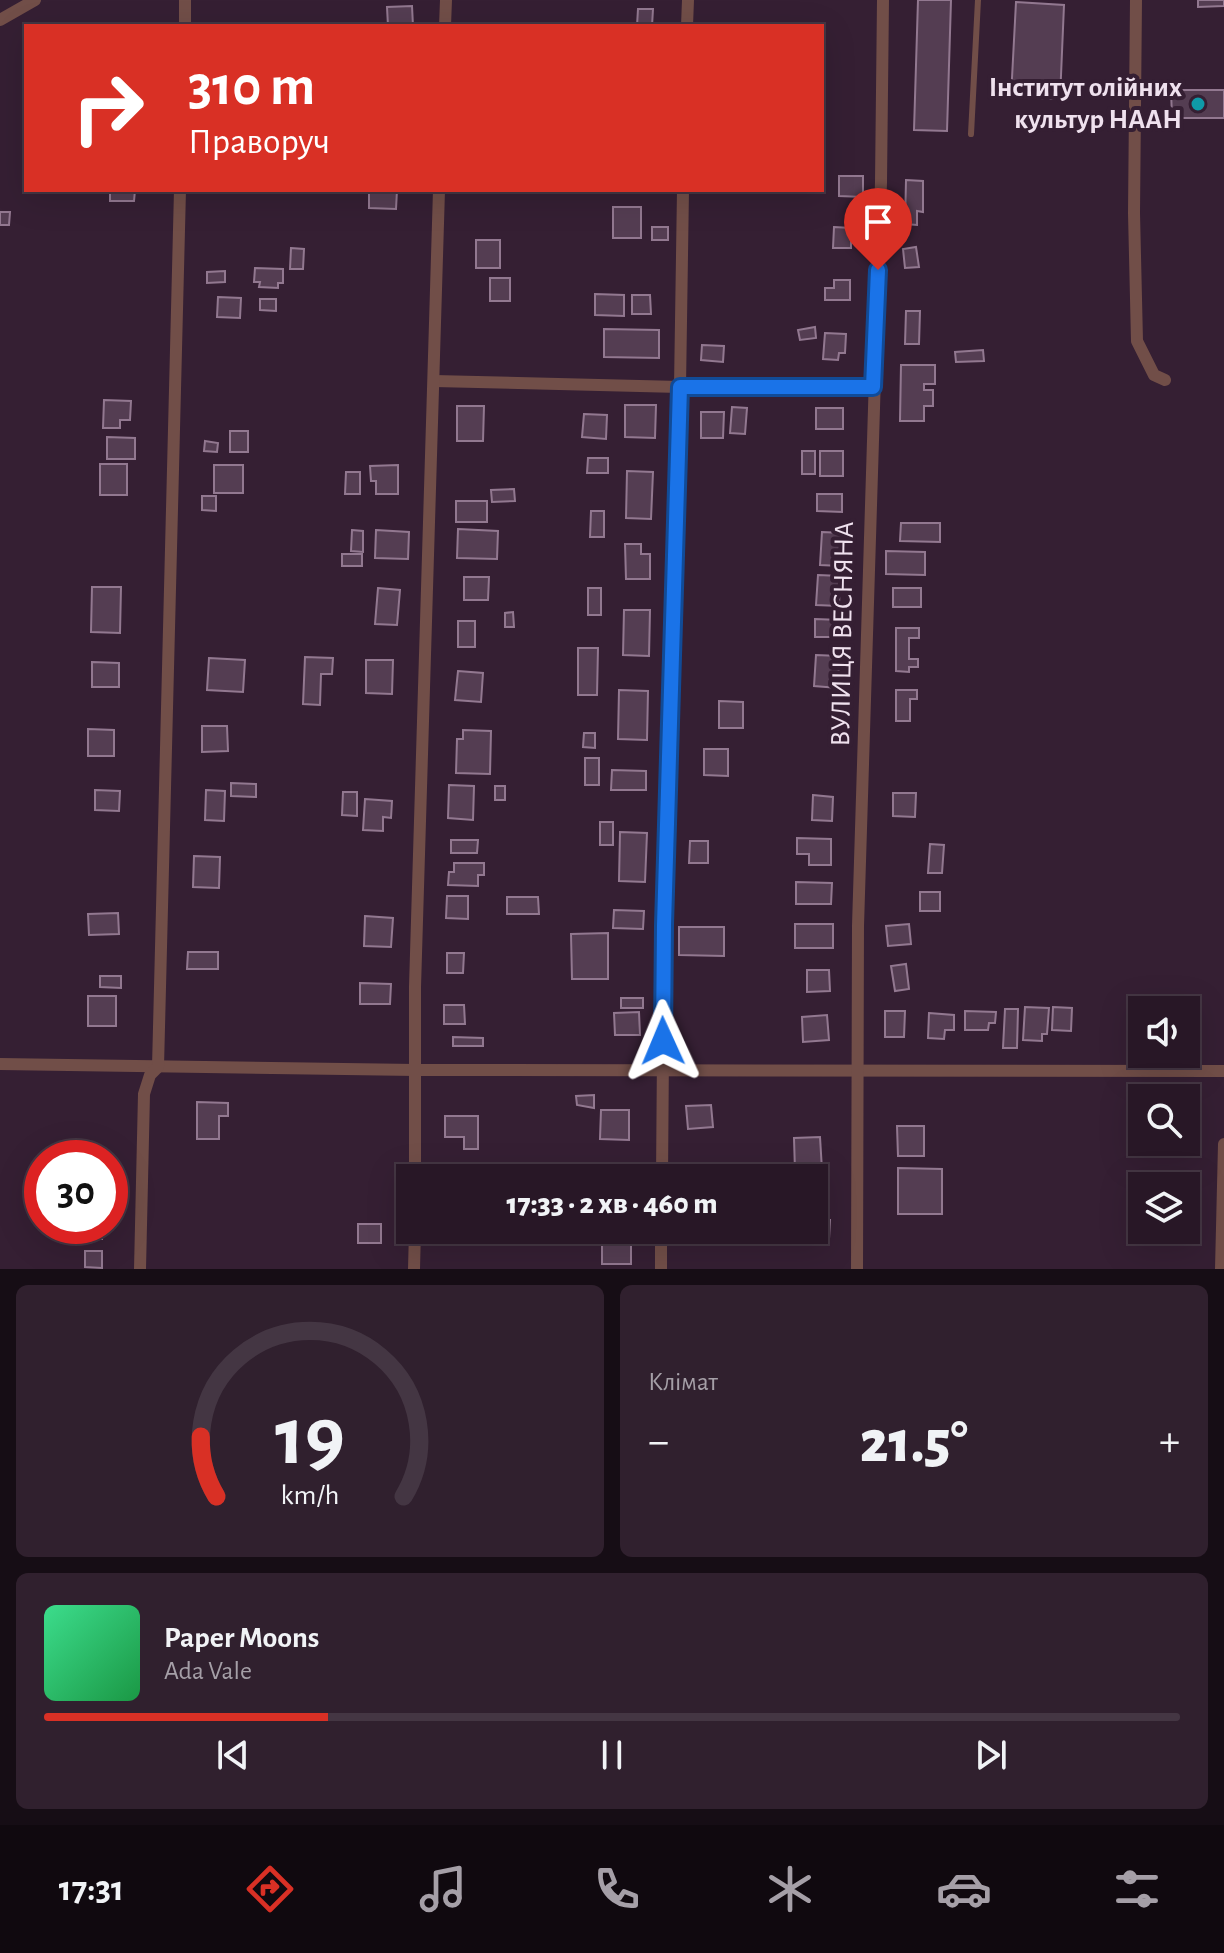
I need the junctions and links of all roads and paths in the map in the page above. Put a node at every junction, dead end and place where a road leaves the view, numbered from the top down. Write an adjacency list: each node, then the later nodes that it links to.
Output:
1 (35, 0): 8 (street)
2 (185, 0): 9 (street)
3 (446, 0): 10 (street)
4 (688, 0): 11 (street)
5 (883, 0): 19 (street, ВУЛИЦЯ ВЕСНЯНА)
6 (978, 0): 12 (lane)
7 (1136, 0): 16 (street)
8 (0, 20)
9 (185, 24)
10 (445, 24)
11 (687, 24)
12 (971, 134)
13 (180, 192): 21 (street)
14 (439, 192): 17 (street)
15 (683, 192): 18 (street)
16 (1165, 380)
17 (434, 381): 18 (street); 23 (street)
18 (680, 387): 19 (street); 22 (street)
19 (873, 387): 24 (street, ВУЛИЦЯ ВЕСНЯНА)
20 (0, 1064): 21 (street)
21 (158, 1067): 23 (street); 31 (street)
22 (664, 1069): 23 (street); 24 (street); 28 (street)
23 (416, 1070): 27 (street)
24 (859, 1070): 25 (street); 34 (street, ВУЛИЦЯ ВЕСНЯНА)
25 (1224, 1071)
26 (1224, 1144): 35 (street)
27 (415, 1164)
28 (662, 1164)
29 (415, 1244): 32 (street)
30 (661, 1244): 33 (street)
31 (140, 1269)
32 (414, 1269)
33 (661, 1269)
34 (857, 1269)
35 (1221, 1269)

